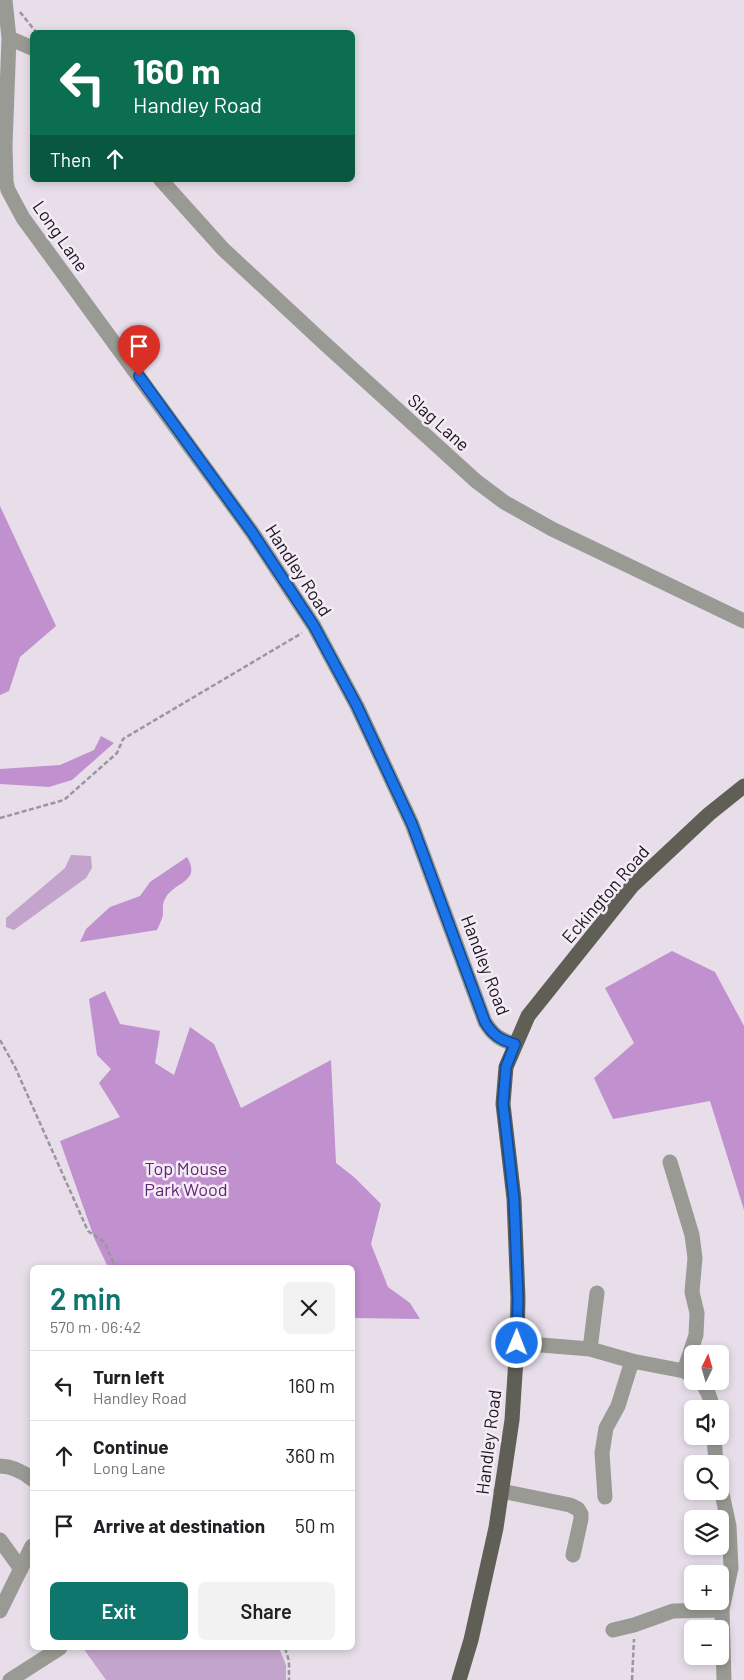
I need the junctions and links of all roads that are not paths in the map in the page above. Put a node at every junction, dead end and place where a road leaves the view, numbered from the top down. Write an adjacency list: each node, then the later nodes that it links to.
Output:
1 (11, 3): 2 (street, Long Lane)
2 (9, 38): 3 (street); 4 (street, Long Lane)
3 (30, 47)
4 (3, 169): 6 (street, Long Lane)
5 (163, 182): 7 (street, Slag Lane)
6 (197, 456): 9 (street, Handley Road)
7 (744, 621)
8 (744, 786): 9 (main road, Eckington Road)
9 (515, 1044): 12 (main road, Handley Road)
10 (670, 1162): 13 (street)
11 (597, 1293): 14 (street)
12 (517, 1343): 14 (street); 19 (main road, Handley Road)
13 (694, 1345)
14 (590, 1349): 15 (street)
15 (632, 1361): 16 (street); 20 (street)
16 (684, 1373)
17 (0, 1466): 18 (street)
18 (30, 1477)
19 (501, 1491): 24 (street); 32 (main road, Handley Road)
20 (605, 1497)
21 (723, 1500): 26 (street)
22 (0, 1540): 25 (street)
23 (30, 1550): 25 (street)
24 (573, 1555)
25 (21, 1569): 28 (street)
26 (729, 1577)
27 (722, 1610): 29 (street); 33 (street)
28 (0, 1611)
29 (613, 1630)
30 (57, 1650): 31 (street)
31 (10, 1680)
32 (459, 1680)
33 (724, 1680)

